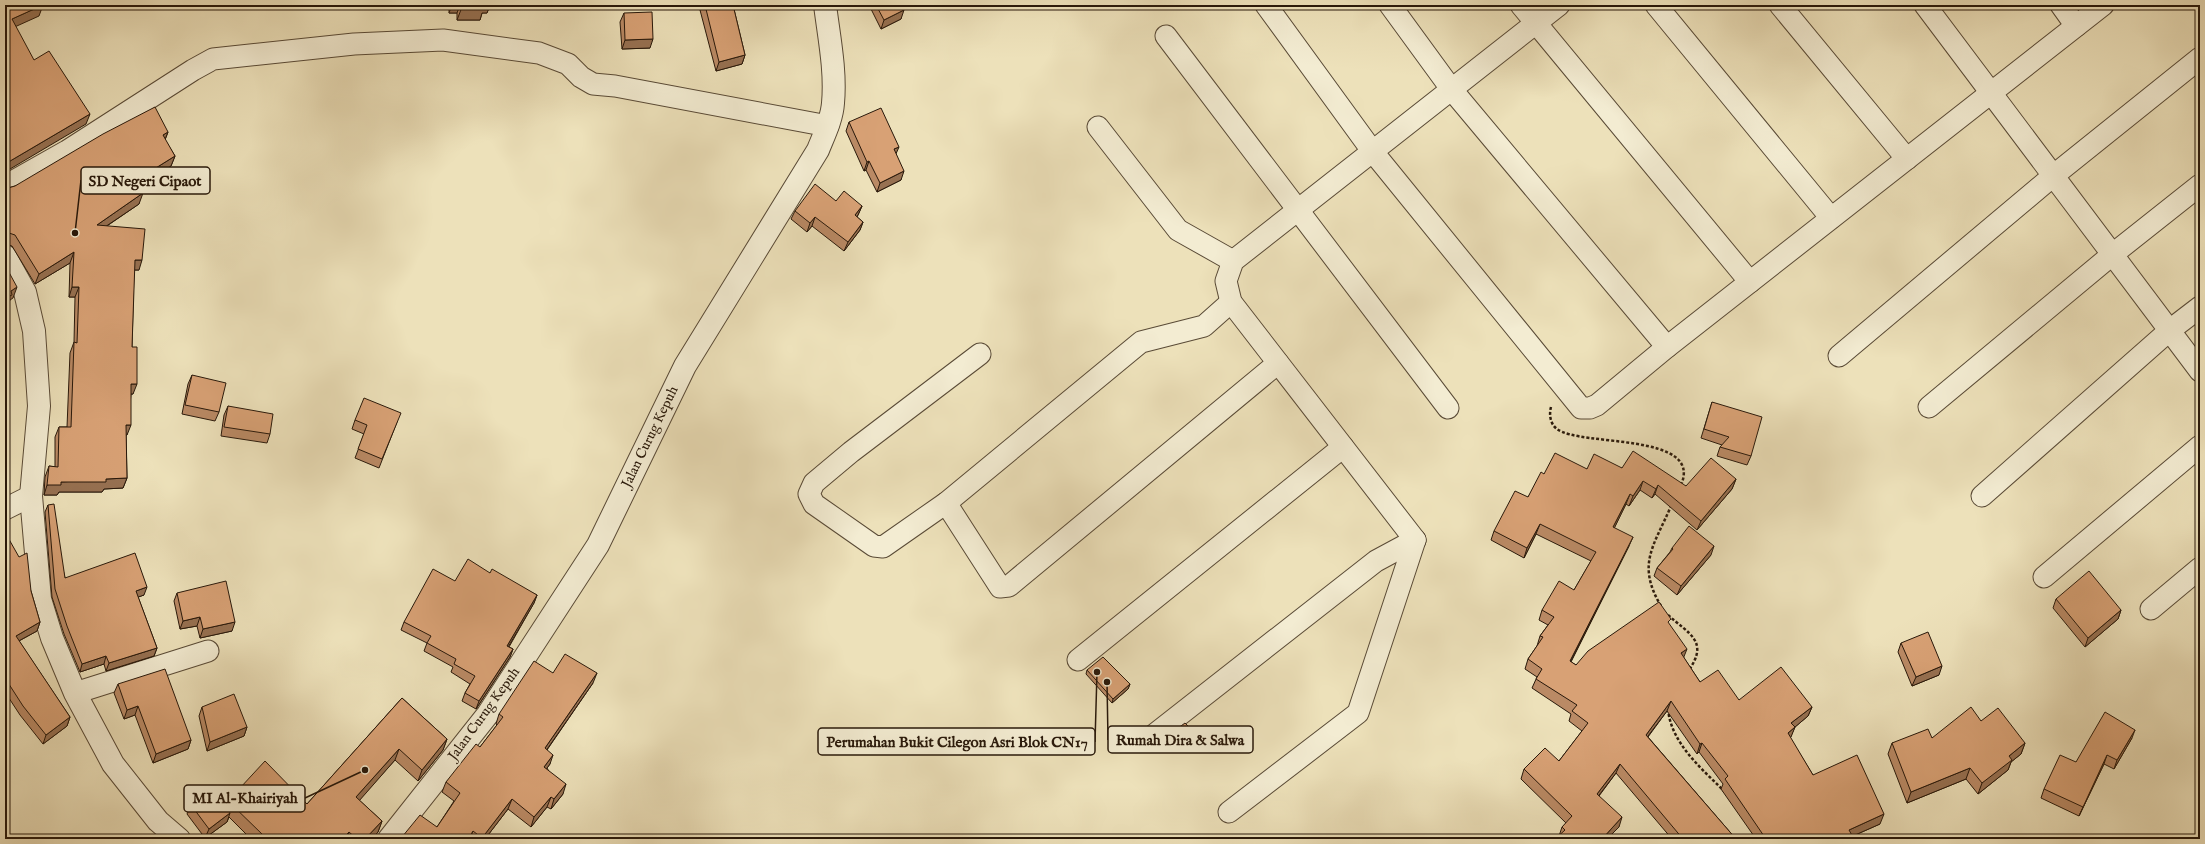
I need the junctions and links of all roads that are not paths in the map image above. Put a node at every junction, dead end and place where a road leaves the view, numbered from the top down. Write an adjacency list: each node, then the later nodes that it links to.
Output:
1 (825, 5): 17 (street, Jalan Curug Kepuh)
2 (1266, 5): 19 (street)
3 (1390, 5): 15 (street)
4 (1521, 5): 11 (street)
5 (1559, 5): 11 (street)
6 (1656, 5): 25 (street)
7 (1780, 5): 20 (street)
8 (1925, 5): 16 (street)
9 (2061, 5): 12 (street)
10 (2103, 5): 12 (street)
11 (1535, 24): 15 (street); 29 (street)
12 (2076, 26): 16 (street)
13 (1166, 36): 24 (street)
14 (2200, 58): 21 (street)
15 (1452, 90): 19 (street); 33 (street)
16 (1991, 93): 20 (street); 21 (street)
17 (828, 126): 22 (street); 56 (street, Jalan Curug Kepuh)
18 (1098, 127): 28 (street)
19 (1373, 152): 24 (street); 33 (street)
20 (1907, 159): 25 (street)
21 (2053, 176): 26 (street); 35 (street)
22 (5, 186)
23 (2200, 186): 26 (street)
24 (1298, 212): 28 (street); 39 (street)
25 (1831, 218): 29 (street)
26 (2113, 254): 32 (street); 38 (street)
27 (5, 256): 42 (street)
28 (1233, 261): 30 (street)
29 (1750, 282): 33 (street)
30 (1231, 302): 36 (street); 44 (street)
31 (2200, 307): 32 (street)
32 (2170, 330): 37 (street); 43 (street)
33 (1667, 347)
34 (980, 354): 44 (street)
35 (1839, 356)
36 (1278, 363): 41 (street); 44 (street)
37 (2200, 371)
38 (1929, 407)
39 (1448, 408)
40 (2200, 446): 48 (street)
41 (1343, 447): 46 (street); 51 (street)
42 (31, 496): 45 (street); 52 (street)
43 (1982, 496)
44 (946, 503)
45 (5, 509)
46 (1415, 540): 53 (street); 54 (street)
47 (2200, 568): 49 (street)
48 (2044, 577)
49 (2150, 608)
50 (208, 651): 52 (street)
51 (1078, 660)
52 (76, 693): 55 (street)
53 (1150, 738)
54 (1229, 812)
55 (179, 839)
56 (389, 839)

